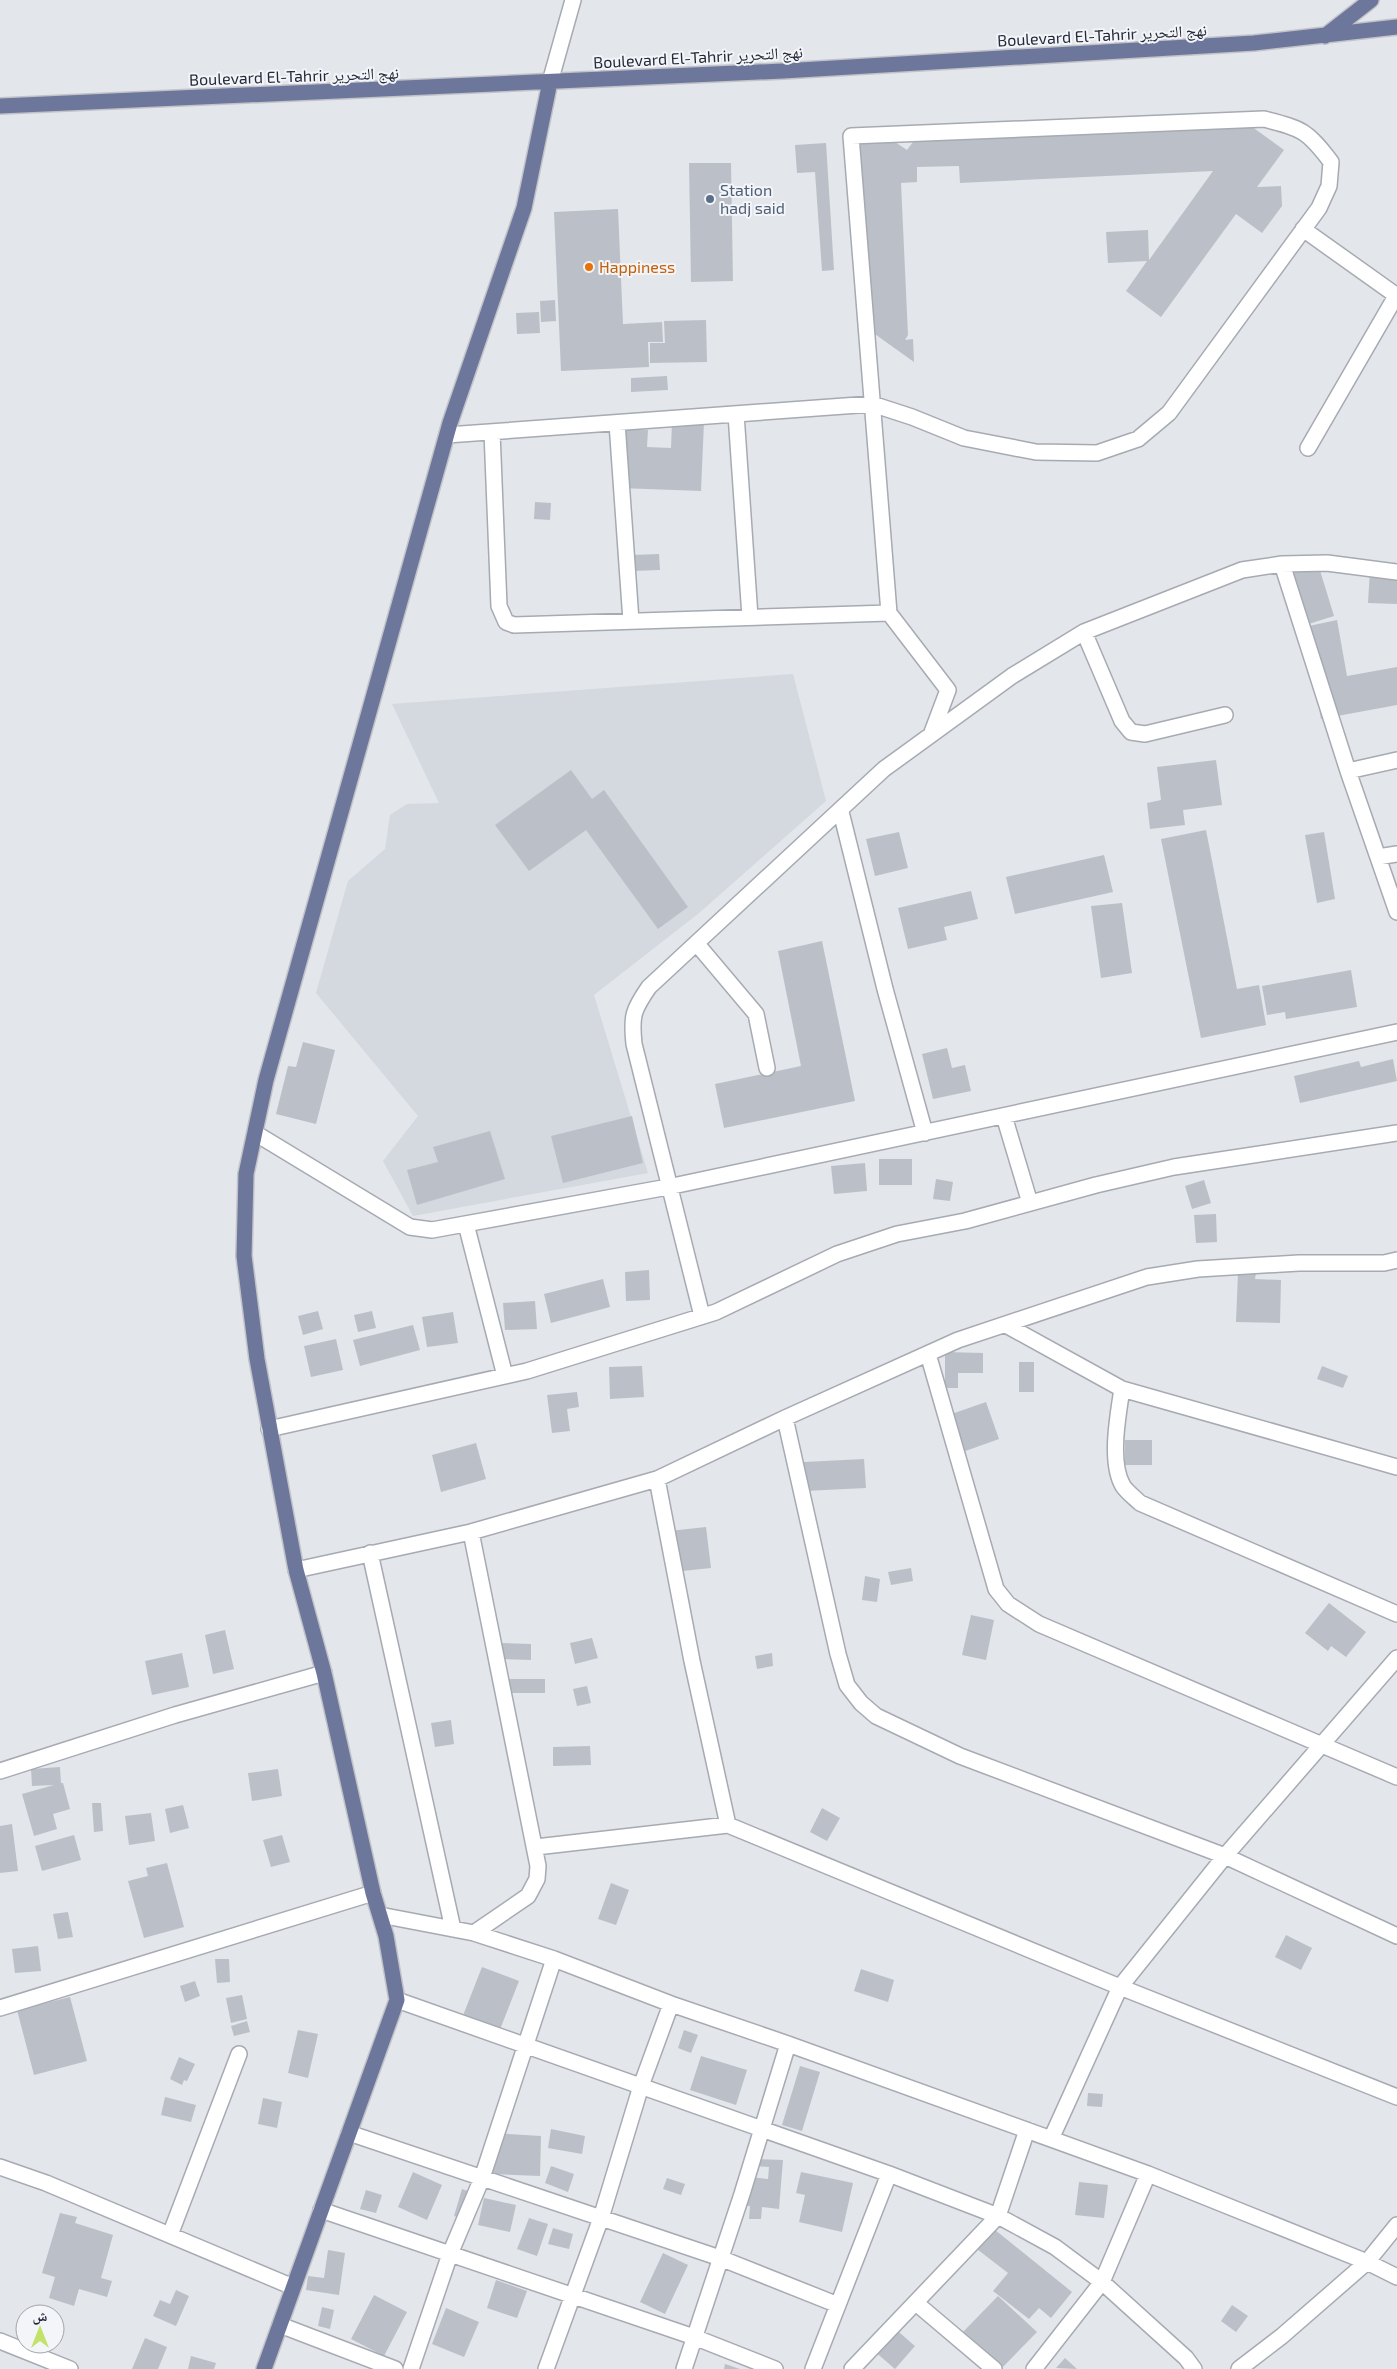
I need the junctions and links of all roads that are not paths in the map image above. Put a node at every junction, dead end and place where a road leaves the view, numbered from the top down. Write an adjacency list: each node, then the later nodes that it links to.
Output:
1 (573, 0): 5 (street)
2 (1371, 0): 4 (main road)
3 (1397, 27): 4 (main road, Boulevard El-Tahrir نهج التحرير)
4 (1323, 37): 5 (main road, Boulevard El-Tahrir نهج التحرير)
5 (550, 82): 6 (main road, Boulevard El-Tahrir نهج التحرير); 13 (main road)
6 (0, 106)
7 (1303, 229): 8 (street); 9 (street); 9 (street)
8 (1396, 296): 14 (street)
9 (872, 404): 10 (street); 17 (street)
10 (736, 414): 11 (street); 18 (street)
11 (617, 423): 12 (street); 19 (street)
12 (492, 432): 13 (street); 19 (street)
13 (447, 435): 33 (main road)
14 (1308, 448)
15 (1282, 564): 16 (street); 20 (street); 24 (street)
16 (1397, 572)
17 (889, 612): 18 (street); 22 (street)
18 (750, 617): 19 (street)
19 (631, 621)
20 (1084, 632): 21 (street); 22 (street)
21 (1225, 715)
22 (931, 735): 25 (street)
23 (1397, 760): 24 (street)
24 (1348, 771): 27 (street)
25 (841, 812): 29 (street); 34 (street)
26 (1397, 854): 27 (street)
27 (1378, 857): 28 (street)
28 (1397, 912)
29 (697, 944): 31 (street); 36 (street)
30 (1397, 1032): 32 (street)
31 (767, 1068)
32 (1004, 1116): 34 (street); 37 (street)
33 (255, 1133): 38 (street); 46 (main road)
34 (924, 1133): 36 (street)
35 (1397, 1133): 37 (street)
36 (668, 1187): 38 (street); 40 (street)
37 (1030, 1203): 40 (street)
38 (466, 1224): 43 (street)
39 (1393, 1264): 41 (street)
40 (702, 1316): 43 (street)
41 (1006, 1325): 42 (street); 44 (street)
42 (928, 1354): 45 (street); 55 (street)
43 (505, 1376): 46 (street)
44 (1122, 1390): 47 (street); 52 (street)
45 (785, 1418): 48 (street); 60 (street)
46 (269, 1429): 51 (main road)
47 (1397, 1467)
48 (658, 1479): 49 (street); 58 (street)
49 (471, 1532): 50 (street); 59 (street)
50 (370, 1553): 51 (street); 63 (street)
51 (296, 1570): 54 (main road)
52 (1397, 1614)
53 (1397, 1658): 55 (street)
54 (324, 1673): 56 (street); 61 (main road)
55 (1321, 1743): 57 (street); 60 (street)
56 (0, 1771)
57 (1397, 1776)
58 (728, 1825): 59 (street); 67 (street)
59 (536, 1847): 64 (street)
60 (1225, 1856): 65 (street); 67 (street)
61 (373, 1892): 62 (main road); 70 (street)
62 (380, 1915): 63 (street); 68 (main road)
63 (453, 1930): 64 (street)
64 (474, 1933): 66 (street)
65 (1397, 1936)
66 (554, 1959): 69 (street); 72 (street)
67 (1120, 1987): 75 (street); 79 (street)
68 (397, 2000): 72 (street); 78 (main road)
69 (671, 2004): 71 (street); 74 (street)
70 (0, 2008)
71 (788, 2044): 76 (street); 77 (street)
72 (525, 2046): 74 (street); 83 (street)
73 (239, 2054): 88 (street)
74 (641, 2086): 76 (street); 86 (street)
75 (1397, 2097)
76 (761, 2129): 81 (street); 90 (street)
77 (1027, 2130): 79 (street); 85 (street)
78 (349, 2133): 83 (street); 84 (main road)
79 (1051, 2139): 82 (street)
80 (0, 2167): 88 (street)
81 (890, 2174): 85 (street); 97 (street)
82 (1148, 2174): 91 (street); 93 (street)
83 (482, 2178): 86 (street); 89 (street)
84 (320, 2210): 89 (street); 94 (main road)
85 (998, 2216): 93 (street); 96 (street)
86 (601, 2218): 90 (street); 95 (street)
87 (1397, 2225): 91 (street)
88 (170, 2235): 94 (street)
89 (450, 2254): 95 (street); 104 (street)
90 (720, 2258): 97 (street); 99 (street)
91 (1367, 2262): 92 (street); 113 (street)
92 (1397, 2277)
93 (1102, 2282): 111 (street); 112 (street)
94 (292, 2287): 98 (main road)
95 (572, 2297): 99 (street); 105 (street)
96 (916, 2303): 109 (street); 110 (street)
97 (838, 2305): 108 (street)
98 (280, 2325): 102 (main road); 103 (street)
99 (694, 2337): 106 (street); 107 (street)
100 (0, 2340): 101 (street)
101 (70, 2369)
102 (264, 2369)
103 (395, 2369)
104 (411, 2369)
105 (546, 2369)
106 (684, 2369)
107 (775, 2369)
108 (813, 2369)
109 (852, 2369)
110 (994, 2369)
111 (1034, 2369)
112 (1194, 2369)
113 (1239, 2369)

